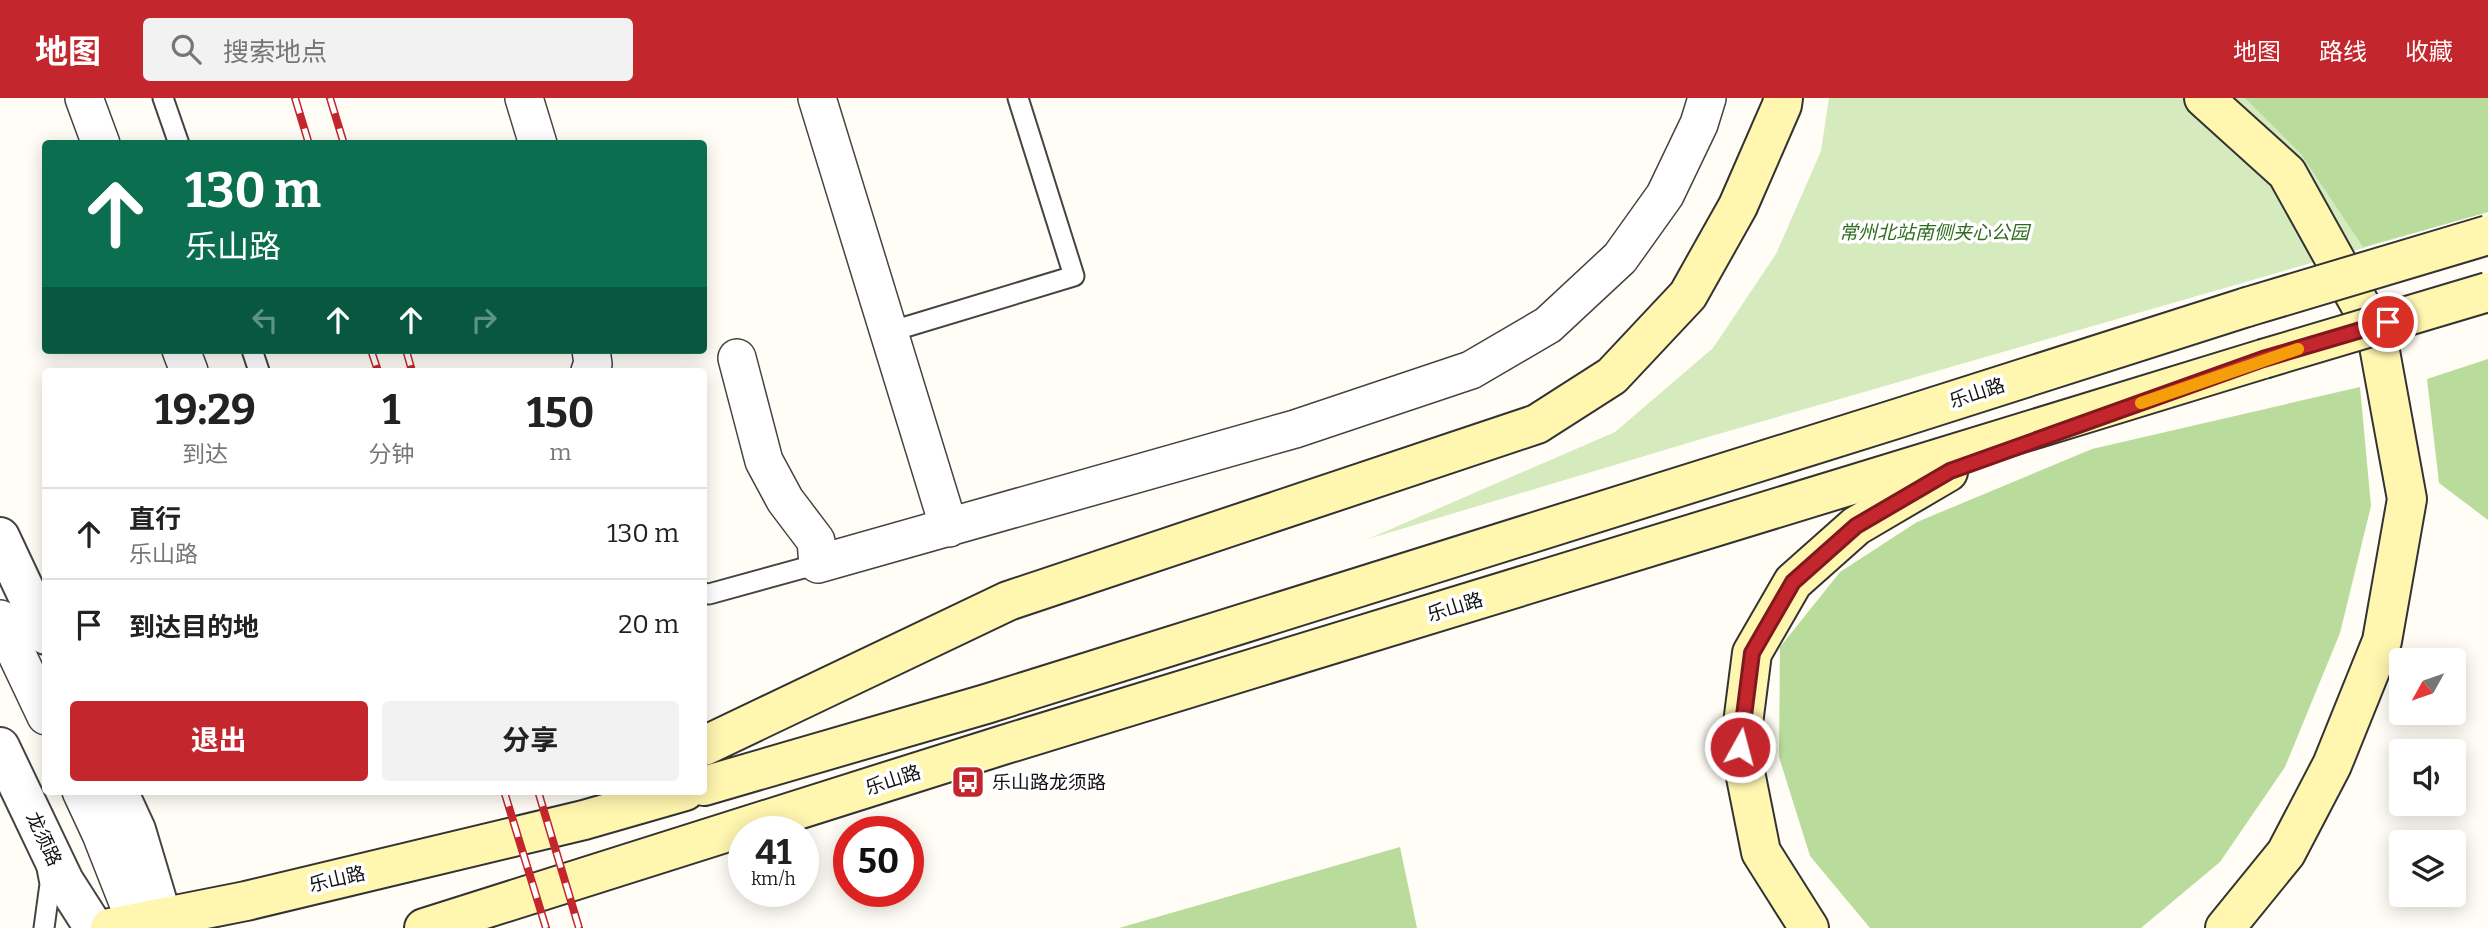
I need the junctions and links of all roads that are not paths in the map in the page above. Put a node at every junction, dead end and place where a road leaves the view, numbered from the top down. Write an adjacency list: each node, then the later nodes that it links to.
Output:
1 (84, 98): 9 (street)
2 (163, 98): 10 (lane)
3 (524, 98): 11 (street)
4 (817, 98): 14 (street)
5 (1018, 98): 14 (lane)
6 (1707, 98): 17 (street)
7 (1783, 98): 24 (main road)
8 (2204, 98): 39 (main road)
9 (100, 140)
10 (178, 140)
11 (537, 140)
12 (2488, 235): 26 (main road, 乐山路, bridge)
13 (2488, 292): 16 (main road, 乐山路, bridge)
14 (889, 332): 17 (street)
15 (737, 358): 19 (street)
16 (2263, 359): 33 (main road, 乐山路); 38 (main road)
17 (949, 528): 19 (street)
18 (0, 537): 22 (street)
19 (818, 564): 20 (lane)
20 (707, 594)
21 (0, 618): 23 (street)
22 (42, 626)
23 (42, 707)
24 (707, 745)
25 (0, 747): 31 (street, 龙须路)
26 (707, 785)
27 (83, 795): 34 (street)
28 (584, 795): 32 (main road)
29 (671, 795): 32 (main road, 乐山路)
30 (121, 798): 34 (street)
31 (41, 832): 35 (lane); 36 (street, 龙须路)
32 (414, 861): 34 (main road, 乐山路)
33 (496, 917): 37 (main road, 乐山路)
34 (140, 925)
35 (44, 928)
36 (94, 928)
37 (424, 928)
38 (1809, 928)
39 (2225, 928)

